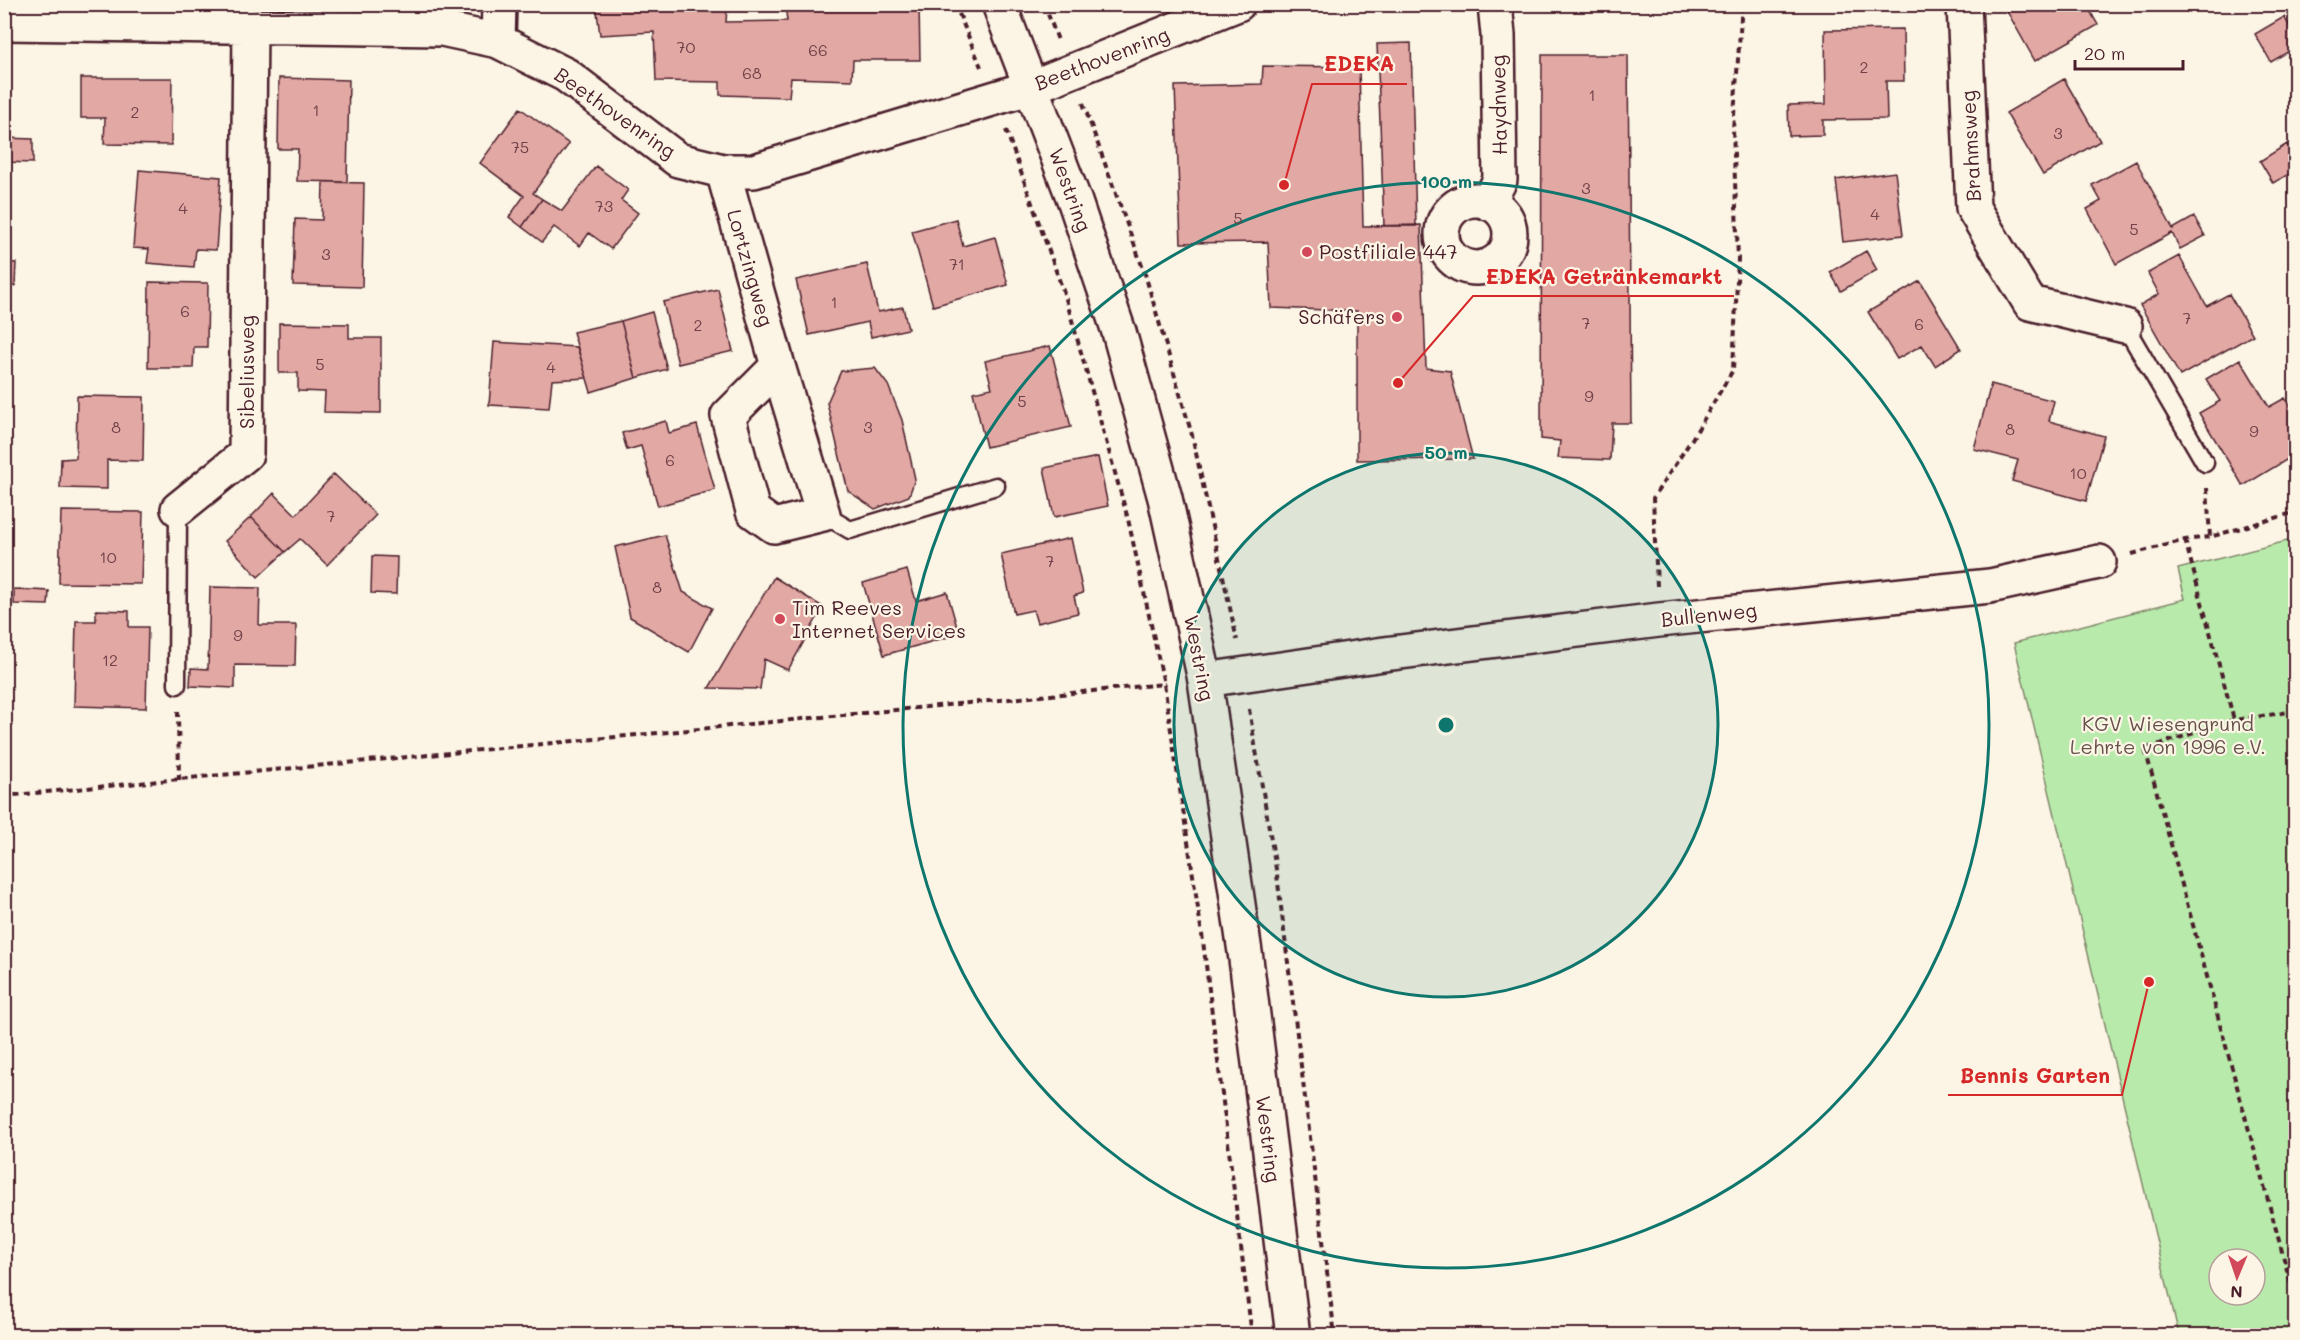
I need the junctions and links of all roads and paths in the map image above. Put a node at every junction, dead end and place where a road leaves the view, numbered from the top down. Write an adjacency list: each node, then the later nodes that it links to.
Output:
1 (499, 4): 10 (street)
2 (955, 4): 12 (path)
3 (999, 4): 11 (street, Westring)
4 (1238, 4): 11 (street, Beethovenring)
5 (1495, 4): 14 (street, Haydnweg)
6 (1742, 4): 25 (path)
7 (1965, 4): 15 (street, Brahmsweg)
8 (4, 23): 9 (street, Beethovenring)
9 (250, 26): 10 (street, Beethovenring); 19 (street, Sibeliusweg)
10 (498, 41): 13 (street, Beethovenring)
11 (1032, 87): 12 (street, Beethovenring); 26 (street, Westring)
12 (994, 99): 13 (street, Beethovenring); 27 (path)
13 (723, 171): 16 (street, Lortzingweg)
14 (1488, 203)
15 (2125, 326): 17 (lane, Brahmsweg)
16 (778, 366): 21 (street, Lortzingweg); 21 (street)
17 (2205, 463): 22 (path)
18 (996, 486): 21 (lane)
19 (178, 509): 28 (lane, Sibeliusweg)
20 (2295, 512): 22 (path)
21 (824, 514)
22 (2210, 537): 23 (path)
23 (2185, 540): 24 (path); 30 (path)
24 (2099, 562): 25 (street, Bullenweg)
25 (1659, 620): 26 (street, Bullenweg)
26 (1205, 680): 27 (path); 35 (street, Westring)
27 (1164, 684): 31 (path); 34 (path)
28 (177, 685): 31 (path)
29 (2295, 711): 30 (path)
30 (2234, 720): 33 (path)
31 (179, 780): 32 (path)
32 (4, 796)
33 (2295, 1303)
34 (1252, 1335)
35 (1293, 1335)

